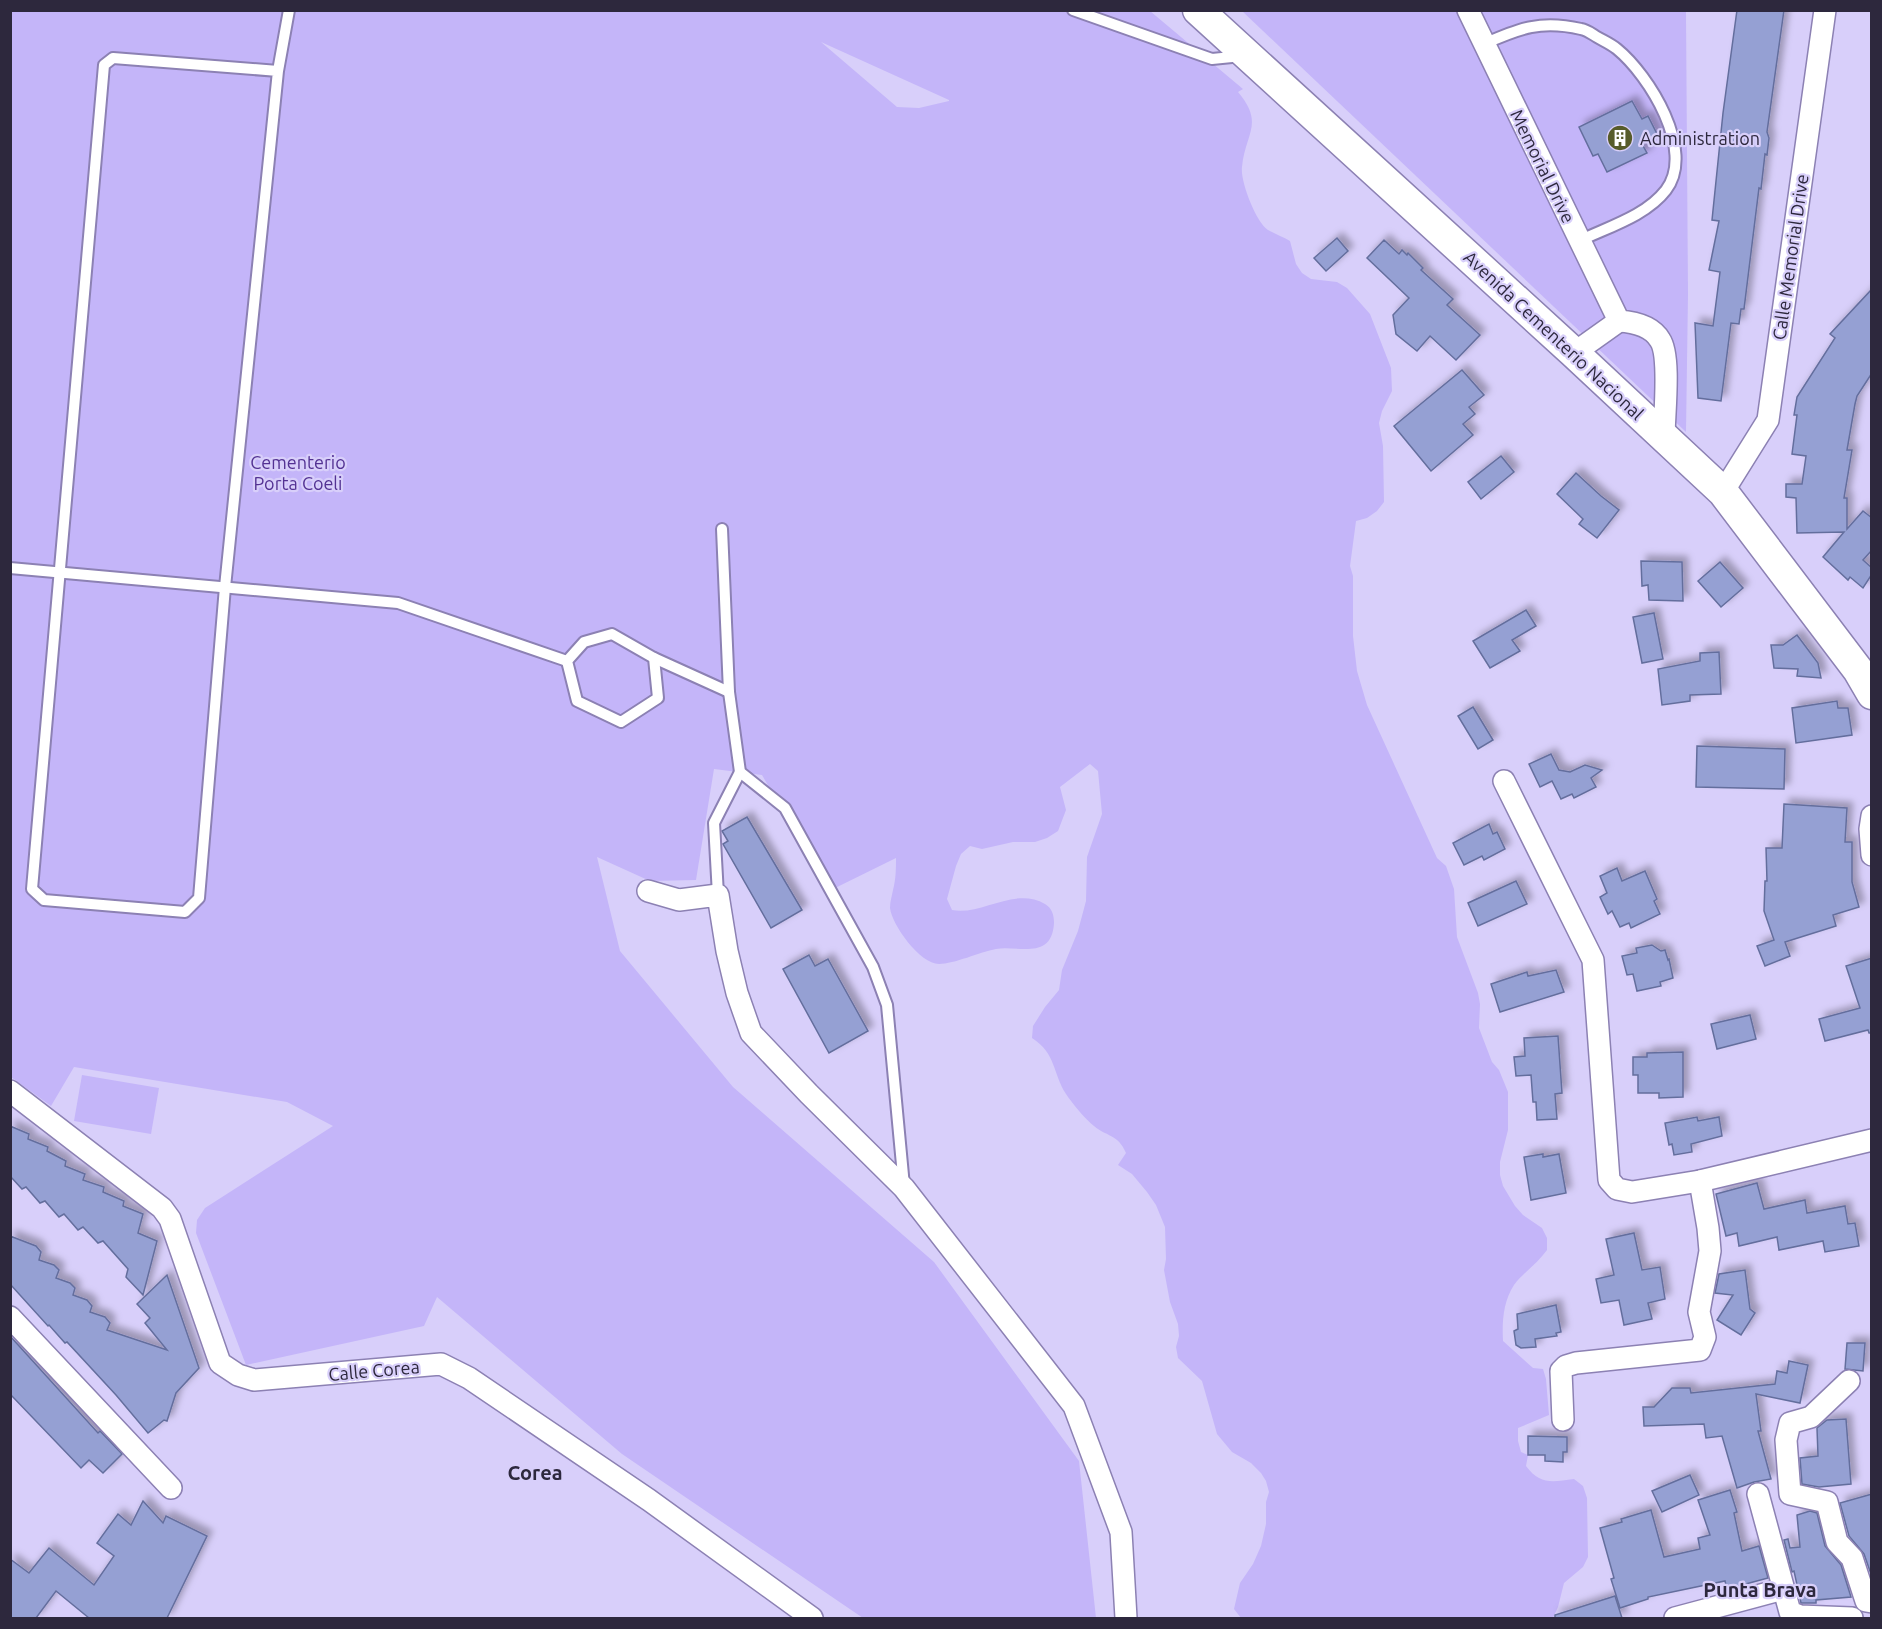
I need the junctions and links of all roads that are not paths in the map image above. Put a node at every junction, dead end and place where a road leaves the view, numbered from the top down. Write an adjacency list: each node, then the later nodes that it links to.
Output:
1 (289, 10): 8 (lane)
2 (1073, 10): 7 (lane)
3 (1198, 10): 7 (street, Avenida Cementerio Nacional)
4 (1468, 10): 6 (street, Memorial Drive)
5 (1826, 10): 13 (street, Calle Memorial Drive)
6 (1484, 44): 9 (street, Memorial Drive); 9 (lane)
7 (1248, 55): 11 (street, Avenida Cementerio Nacional)
8 (278, 71): 16 (lane); 17 (lane)
9 (1580, 241): 10 (street, Memorial Drive)
10 (1619, 321): 11 (street); 12 (street)
11 (1574, 353): 12 (street, Avenida Cementerio Nacional)
12 (1664, 437): 13 (street, Avenida Cementerio Nacional)
13 (1723, 492): 21 (street, Avenida Cementerio Nacional)
14 (722, 529): 20 (lane)
15 (10, 568): 16 (lane)
16 (59, 573): 17 (lane); 17 (lane)
17 (225, 587): 19 (lane)
18 (654, 658): 19 (lane); 19 (lane); 20 (lane)
19 (567, 661)
20 (729, 692): 22 (lane)
21 (1872, 694)
22 (740, 772): 27 (lane); 31 (lane)
23 (1504, 781): 30 (street)
24 (1872, 816): 25 (street)
25 (1872, 855)
26 (648, 891): 27 (street)
27 (718, 895): 31 (street)
28 (10, 1091): 39 (street, Calle Corea)
29 (1872, 1140): 30 (street)
30 (1700, 1181): 34 (street)
31 (904, 1188): 40 (street)
32 (10, 1317): 35 (street)
33 (1849, 1381): 38 (street)
34 (1563, 1420)
35 (171, 1488)
36 (1758, 1494): 37 (street)
37 (1783, 1589): 41 (street); 42 (street)
38 (1872, 1602)
39 (812, 1618)
40 (1126, 1618)
41 (1676, 1618)
42 (1852, 1618)

